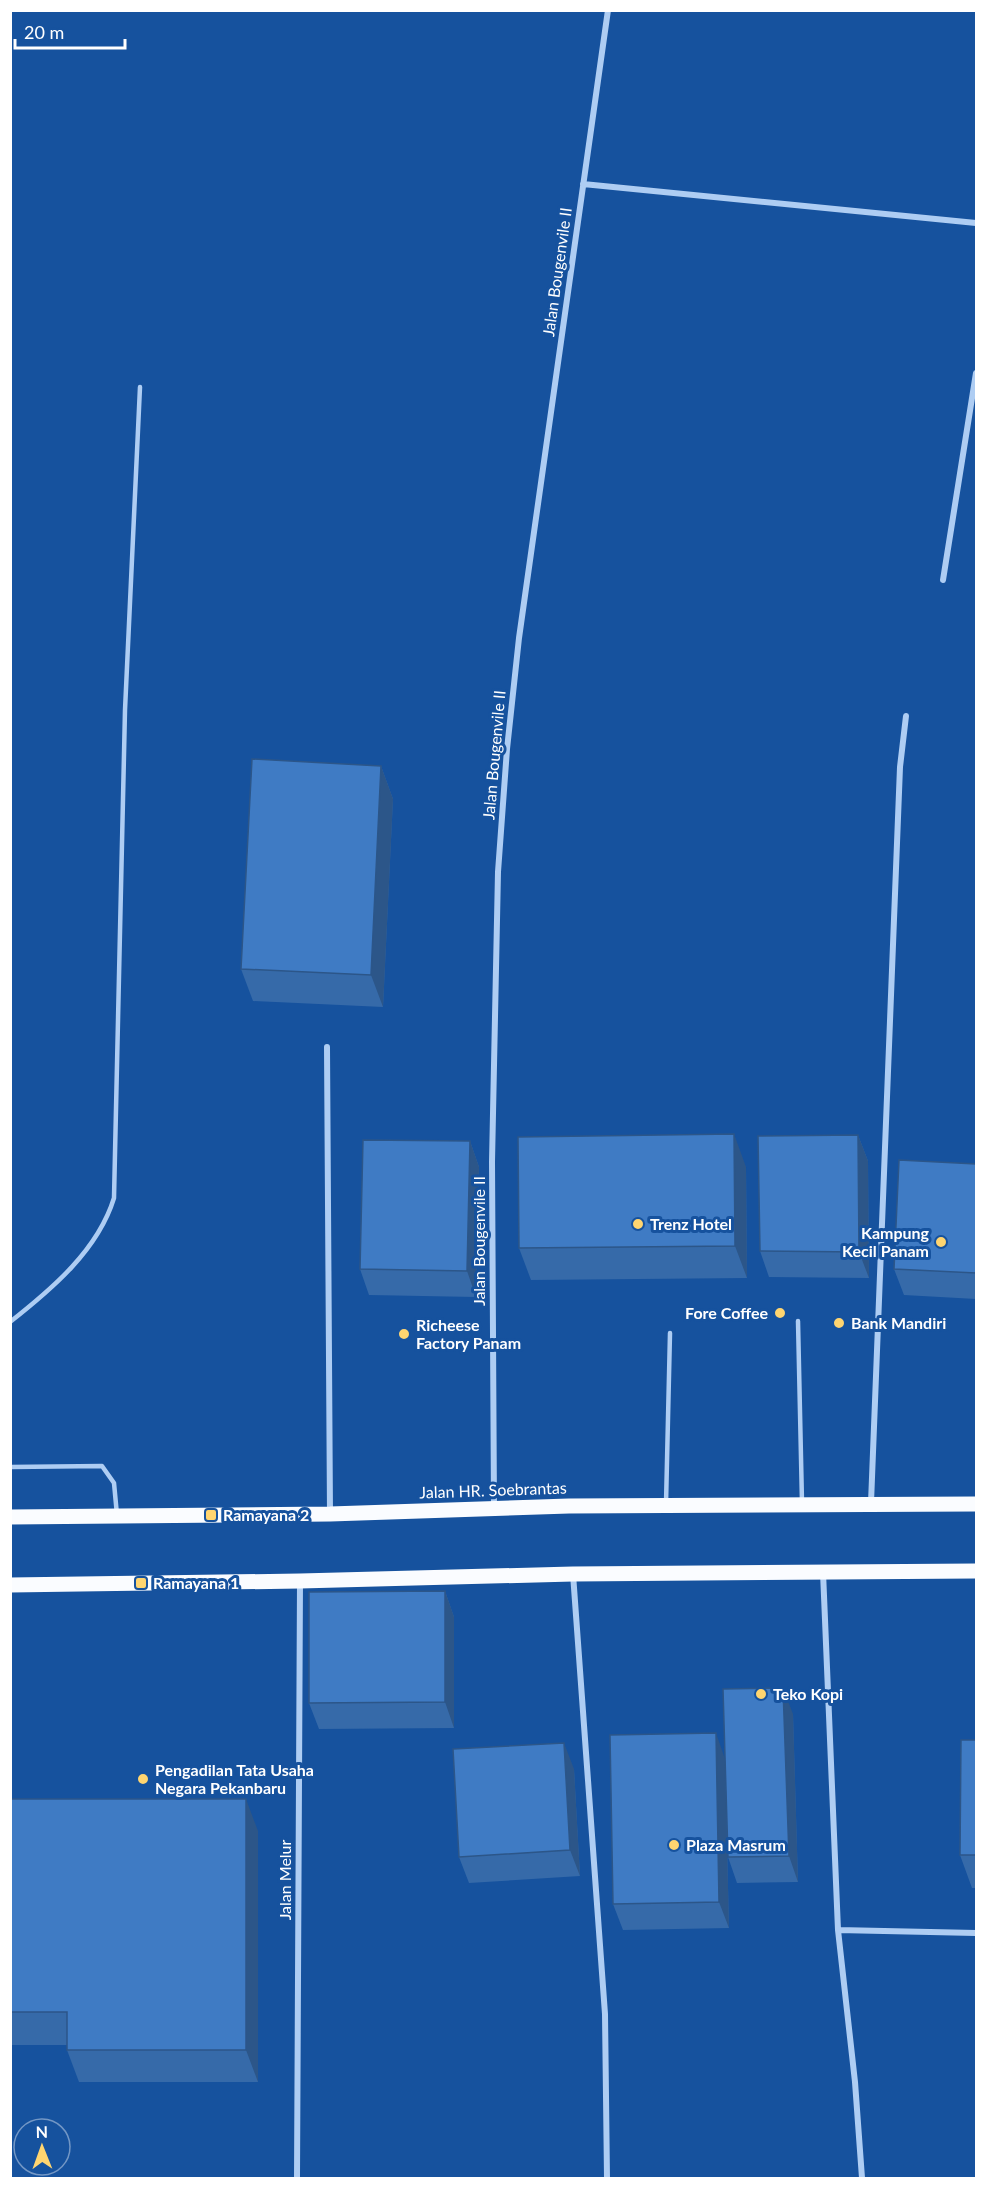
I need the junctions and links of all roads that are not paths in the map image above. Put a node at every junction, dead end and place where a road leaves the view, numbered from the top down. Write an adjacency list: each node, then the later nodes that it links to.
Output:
1 (608, 10): 2 (street, Jalan Bougenvile II)
2 (583, 184): 3 (street); 17 (street, Jalan Bougenvile II)
3 (976, 223)
4 (976, 373): 6 (street)
5 (140, 387): 9 (lane)
6 (944, 580)
7 (906, 716): 13 (street)
8 (327, 1047): 18 (street)
9 (10, 1322)
10 (798, 1322): 15 (lane)
11 (670, 1333): 16 (lane)
12 (10, 1467): 19 (lane)
13 (871, 1503): 14 (main road, Jalan HR. Soebrantas); 15 (main road, Jalan HR. Soebrantas)
14 (976, 1504)
15 (802, 1505): 16 (main road, Jalan HR. Soebrantas)
16 (666, 1506): 17 (main road, Jalan HR. Soebrantas)
17 (494, 1508): 18 (main road, Jalan HR. Soebrantas)
18 (330, 1514): 19 (main road, Jalan HR. Soebrantas)
19 (117, 1516): 20 (main road, Jalan HR. Soebrantas)
20 (10, 1517)
21 (822, 1571): 22 (main road); 23 (main road); 26 (street)
22 (976, 1571)
23 (573, 1574): 24 (main road); 29 (street)
24 (300, 1581): 25 (main road); 28 (street, Jalan Melur)
25 (10, 1585)
26 (838, 1930): 27 (street); 30 (street)
27 (976, 1933)
28 (297, 2178)
29 (608, 2178)
30 (862, 2178)

